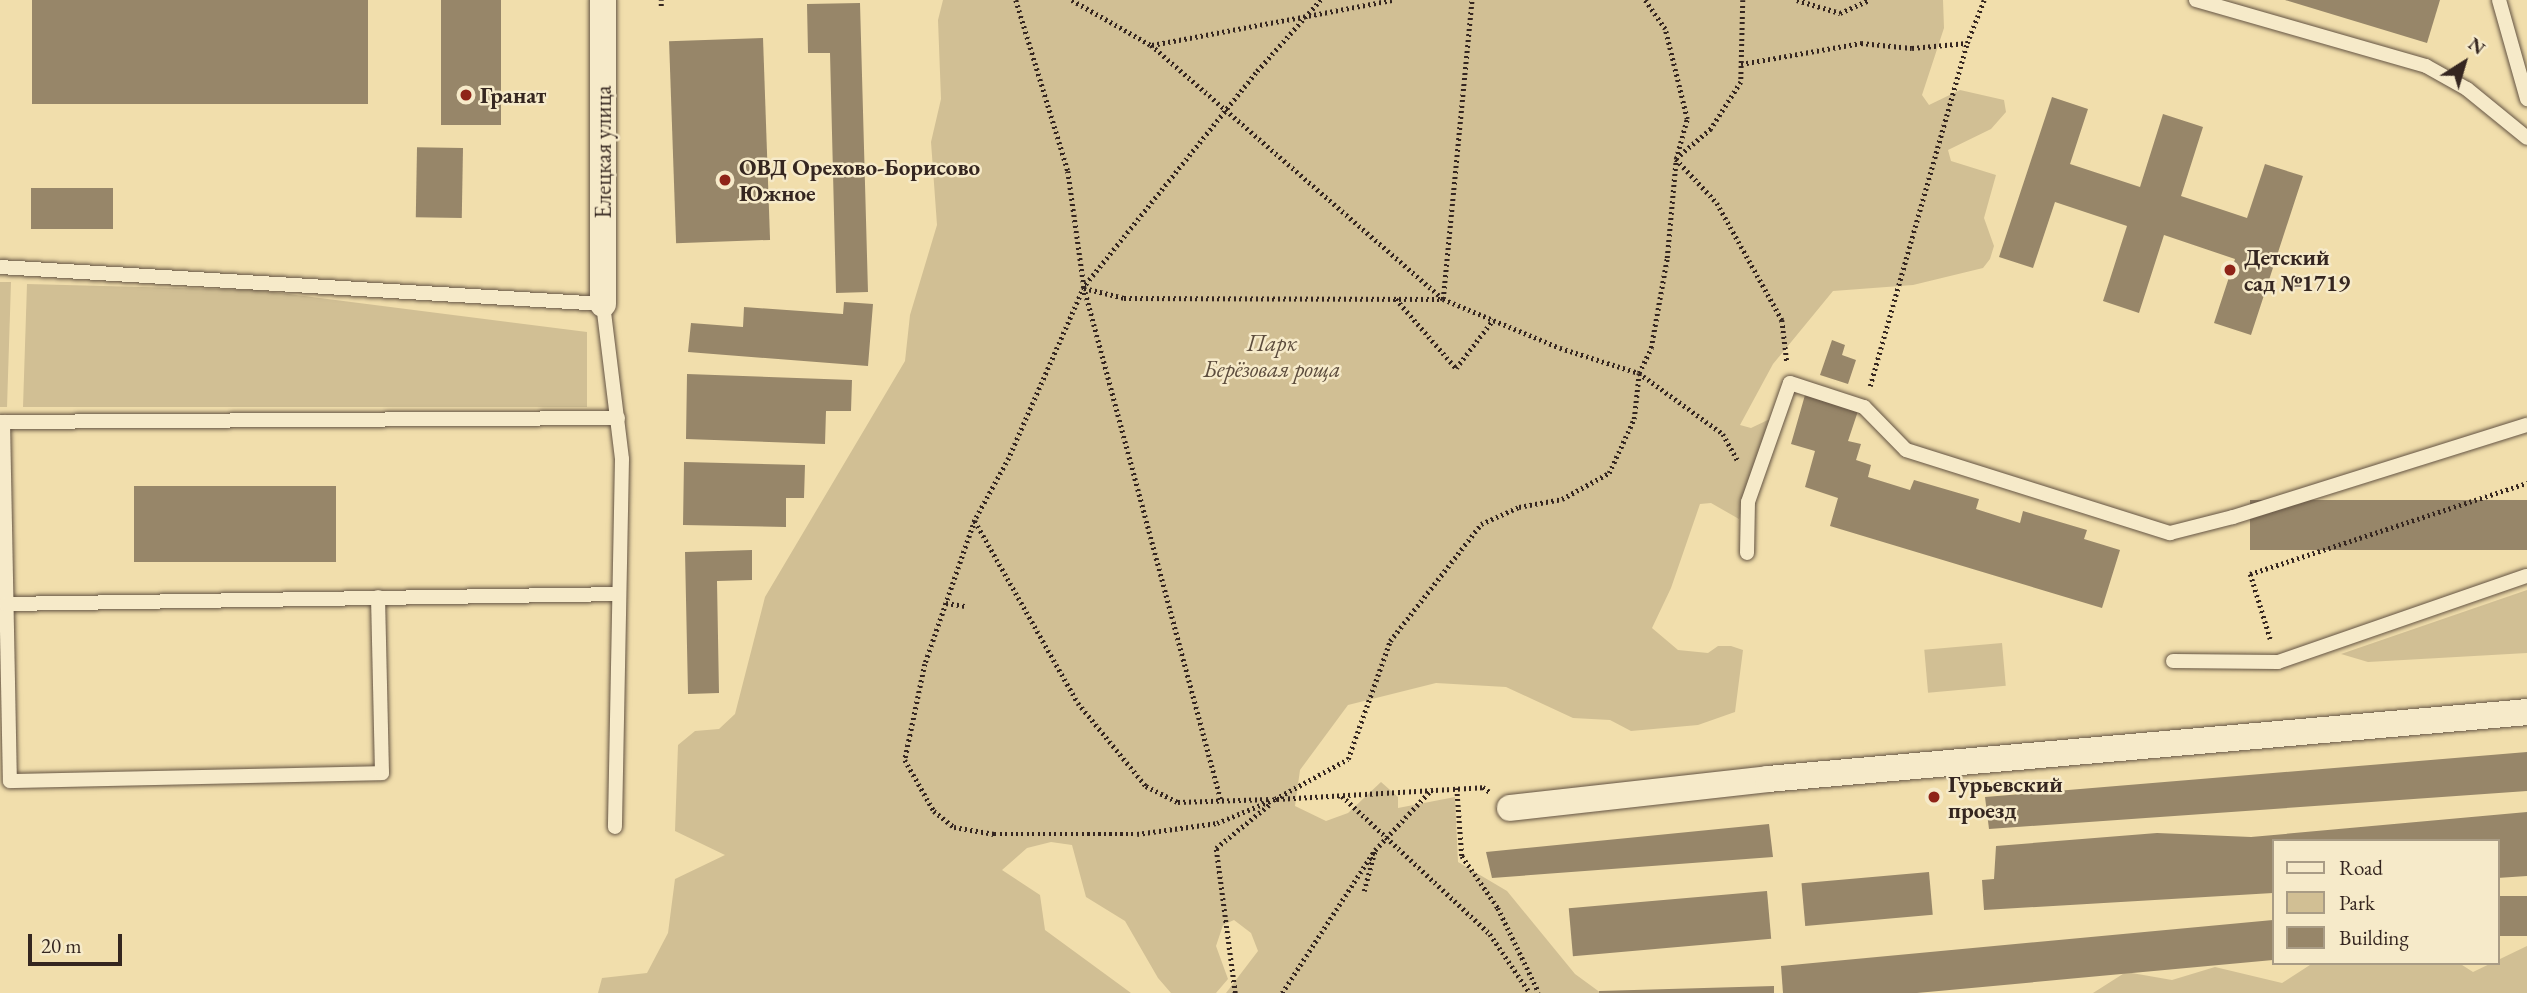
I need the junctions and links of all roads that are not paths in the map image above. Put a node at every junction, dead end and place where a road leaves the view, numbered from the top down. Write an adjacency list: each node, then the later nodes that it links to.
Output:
1 (603, 0): 7 (street, Елецкая улица)
2 (2196, 0): 5 (lane)
3 (2499, 0): 4 (lane)
4 (2527, 99)
5 (2527, 138)
6 (0, 267): 7 (lane)
7 (603, 304): 8 (lane)
8 (618, 418): 9 (lane); 13 (lane)
9 (2, 422): 15 (lane)
10 (2527, 425): 11 (lane)
11 (1747, 552)
12 (2527, 576): 16 (lane)
13 (620, 593): 14 (lane); 19 (lane)
14 (378, 597): 15 (lane); 15 (lane)
15 (6, 604)
16 (2173, 661)
17 (2527, 712): 18 (street)
18 (1510, 808)
19 (615, 827)

